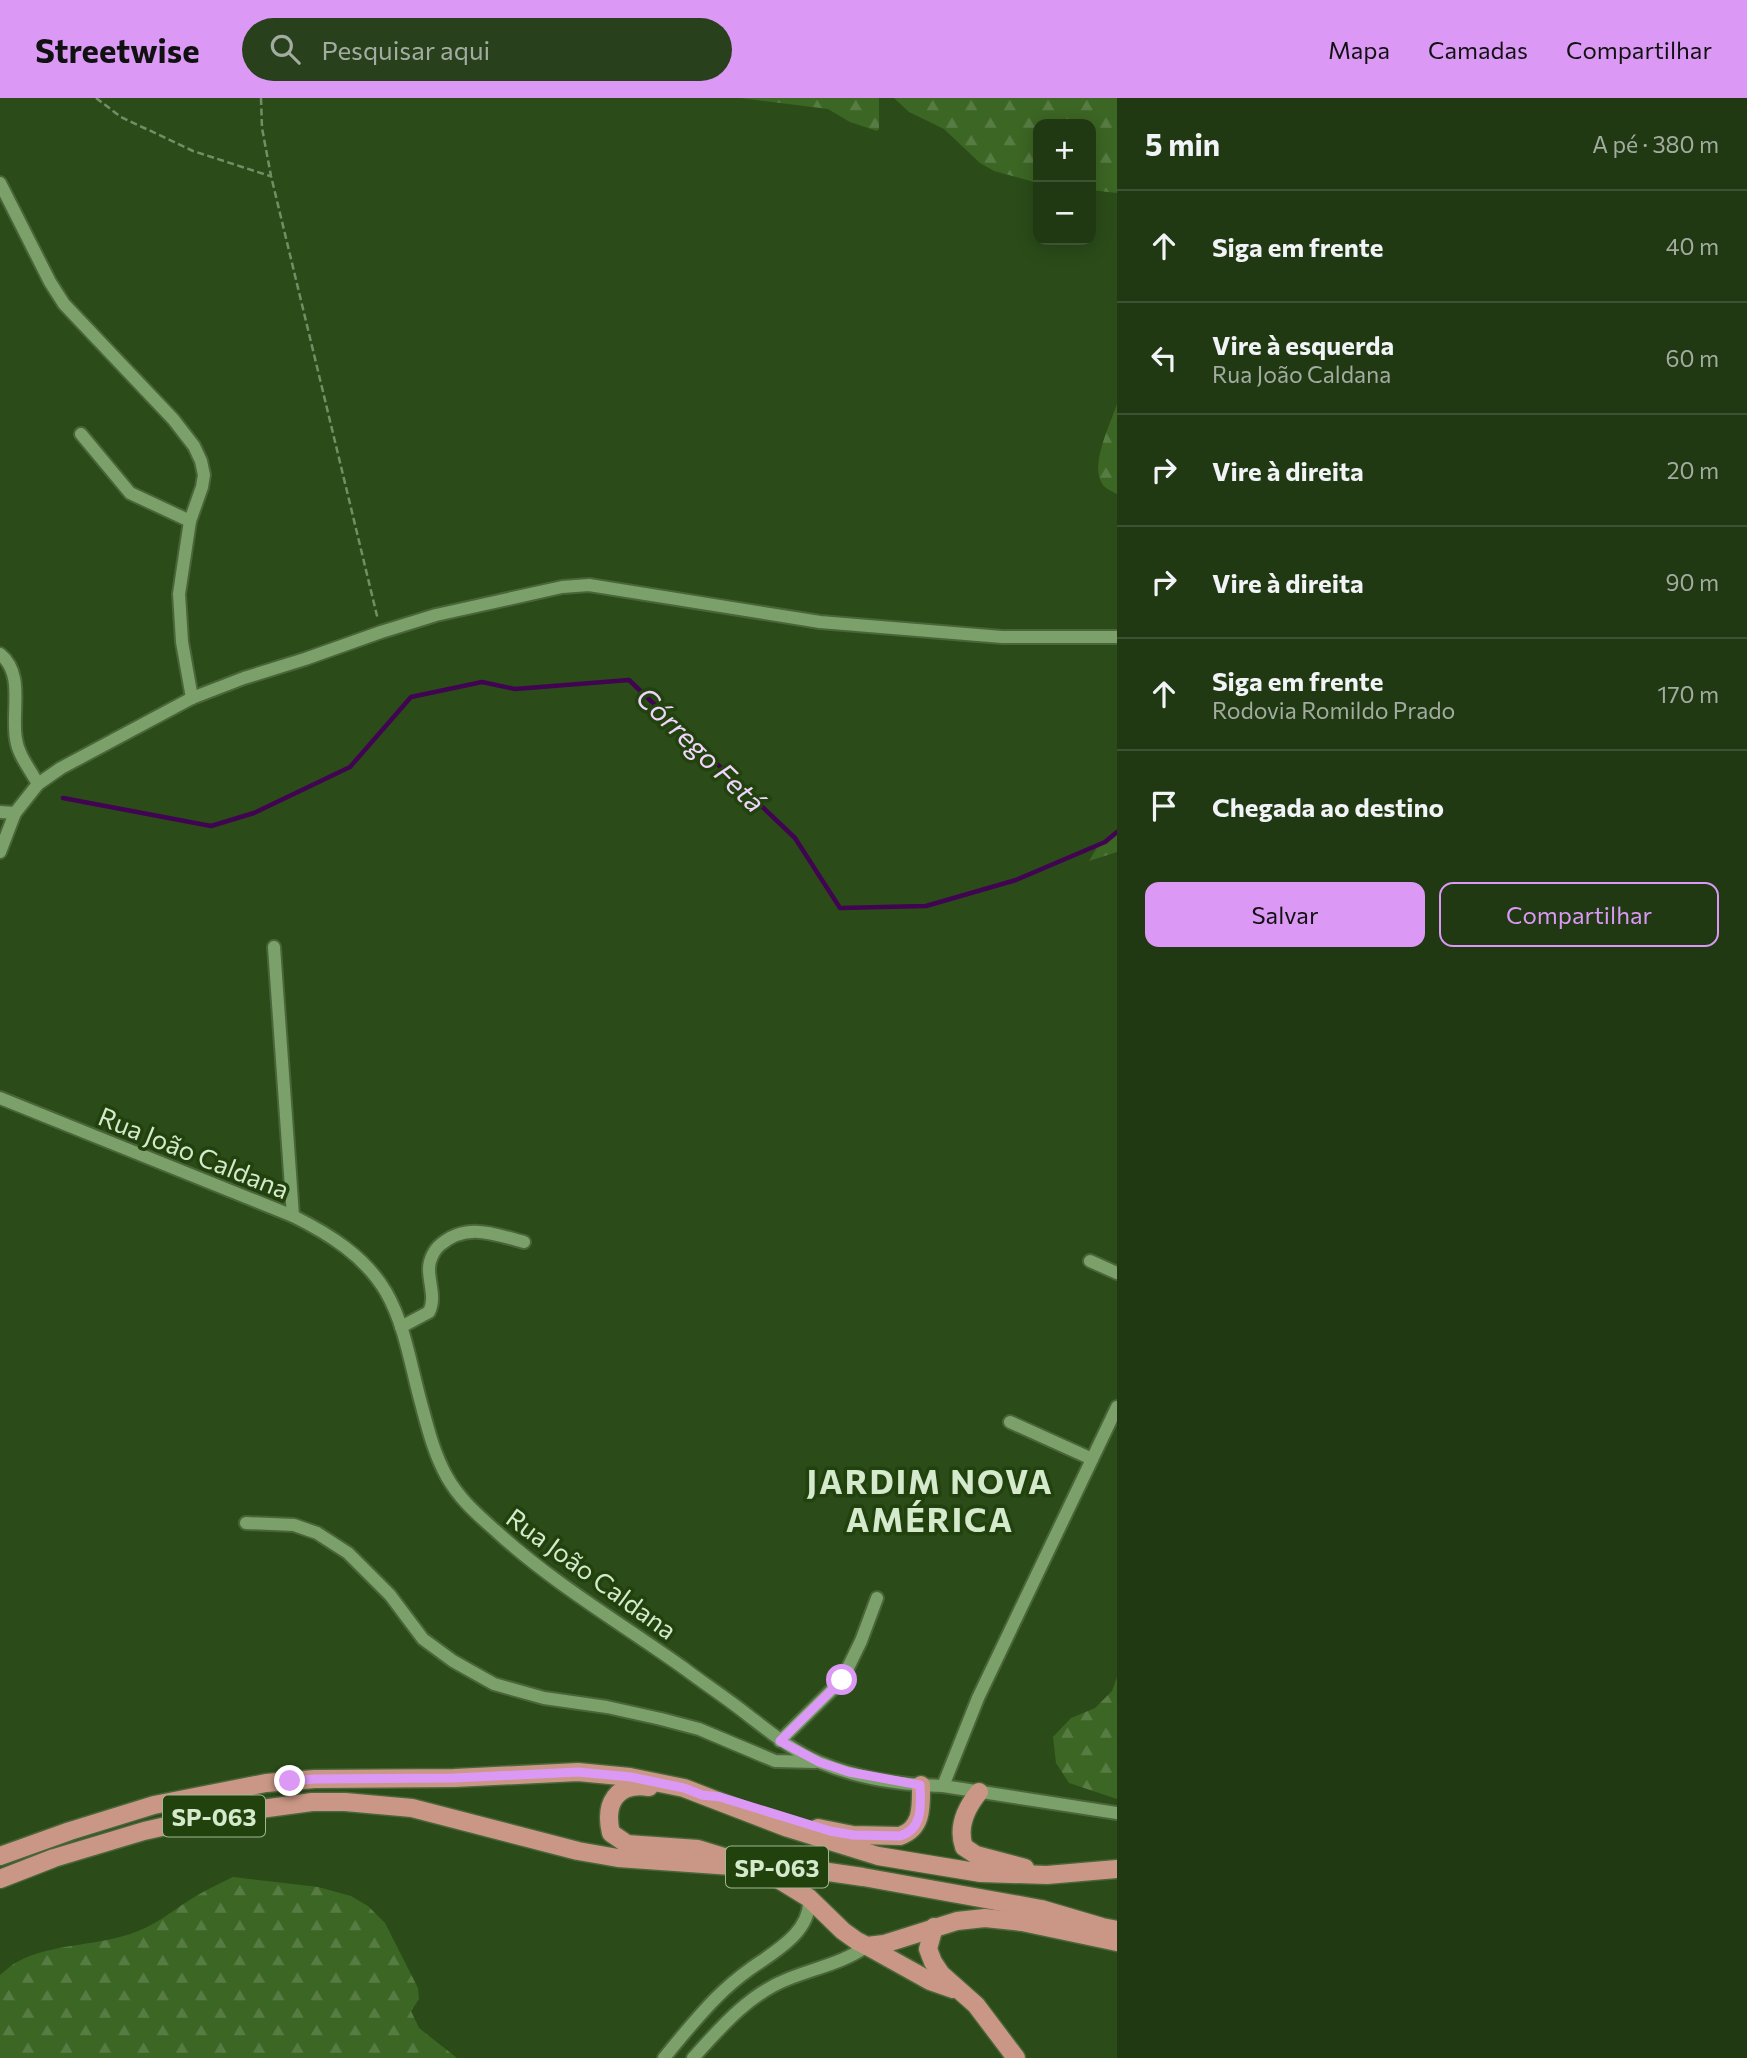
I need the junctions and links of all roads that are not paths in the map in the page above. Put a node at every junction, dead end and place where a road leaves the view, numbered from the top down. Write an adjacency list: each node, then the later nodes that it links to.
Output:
1 (0, 183): 3 (street)
2 (81, 435): 3 (street)
3 (190, 521): 6 (street)
4 (1117, 637): 6 (street)
5 (0, 654): 7 (street)
6 (192, 698): 7 (street)
7 (38, 784): 9 (street)
8 (0, 812): 9 (street)
9 (15, 814): 10 (street)
10 (0, 852)
11 (274, 947): 13 (street)
12 (0, 1098): 13 (street, Rua João Caldana)
13 (293, 1216): 17 (street, Rua João Caldana)
14 (524, 1242): 17 (street)
15 (1090, 1261): 16 (street)
16 (1117, 1273)
17 (401, 1327): 23 (street, Rua João Caldana)
18 (1117, 1408): 20 (street)
19 (1010, 1422): 20 (street)
20 (1091, 1460): 26 (street)
21 (247, 1523): 24 (street)
22 (877, 1598): 23 (street)
23 (780, 1741): 24 (street, Rua João Caldana)
24 (819, 1762): 25 (street, Rua João Caldana)
25 (920, 1785): 26 (street, Rua João Caldana); 28 (main road)
26 (943, 1786): 27 (street, Rua João Caldana)
27 (979, 1792): 29 (street, Rua João Caldana); 33 (main road)
28 (702, 1795): 30 (main road, SP-063); 31 (main road); 33 (main road, SP-063)
29 (1117, 1813)
30 (0, 1856)
31 (760, 1868): 34 (main road, SP-063); 35 (main road); 37 (main road, SP-063)
32 (1117, 1871): 33 (main road, SP-063)
33 (1047, 1875)
34 (0, 1879)
35 (810, 1898): 40 (main road); 42 (street)
36 (934, 1927): 38 (main road); 40 (main road); 41 (main road)
37 (1112, 1928): 38 (main road)
38 (1083, 1935): 39 (main road)
39 (1117, 1942)
40 (867, 1946): 41 (main road); 43 (street)
41 (962, 1993): 44 (main road)
42 (664, 2058)
43 (693, 2058)
44 (1016, 2058)

